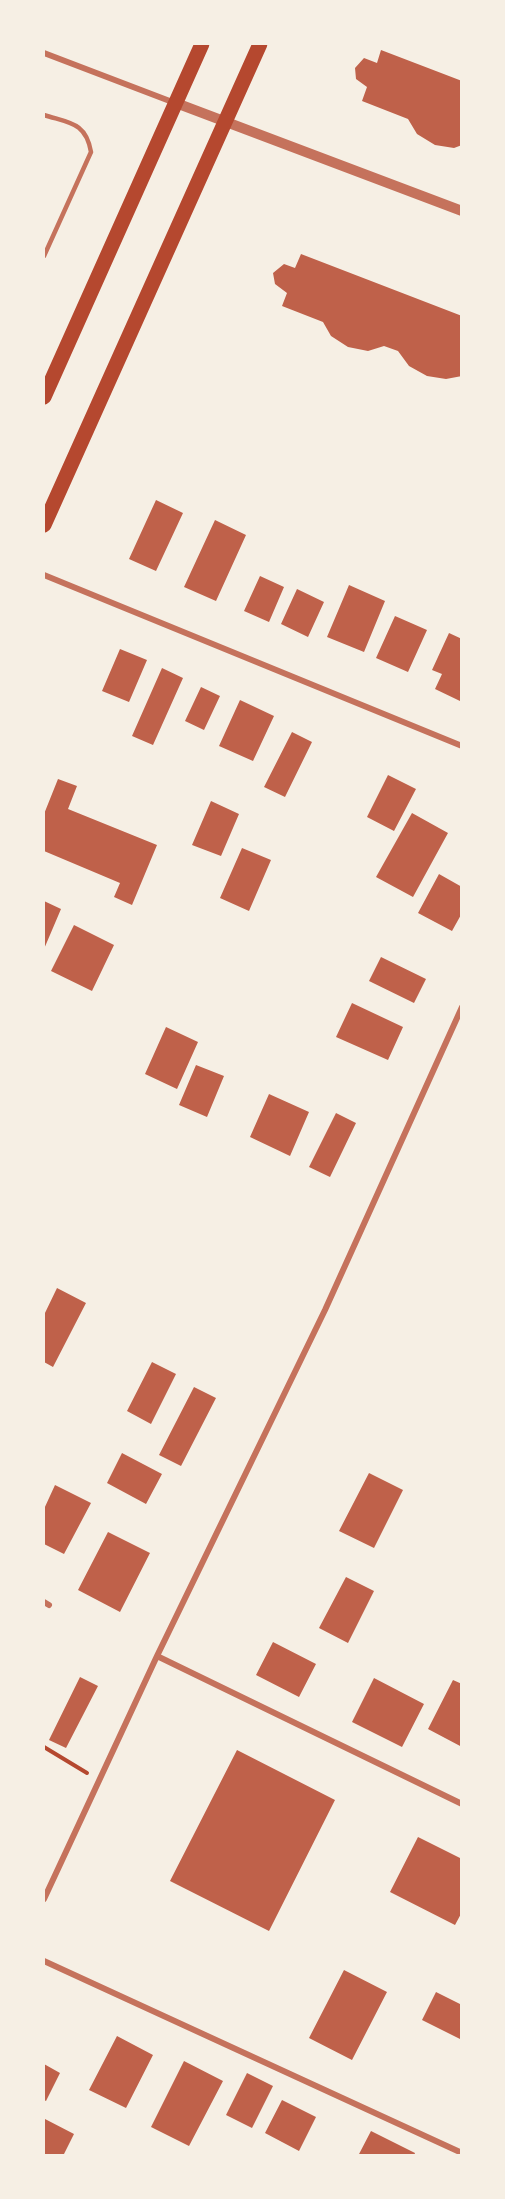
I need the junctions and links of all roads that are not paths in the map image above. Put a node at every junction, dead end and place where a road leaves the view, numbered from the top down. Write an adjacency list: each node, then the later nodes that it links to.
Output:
1 (202, 44): 4 (main road)
2 (260, 44): 6 (main road)
3 (44, 53): 4 (street)
4 (176, 103): 6 (street); 9 (main road)
5 (44, 115): 8 (lane)
6 (224, 120): 7 (street); 10 (main road)
7 (462, 211)
8 (44, 256)
9 (45, 391)
10 (44, 525)
11 (44, 575): 12 (street)
12 (462, 746)
13 (462, 1007): 14 (street)
14 (157, 1656): 15 (street); 16 (street)
15 (462, 1804)
16 (44, 1899)
17 (44, 1961): 18 (street)
18 (462, 2153)

